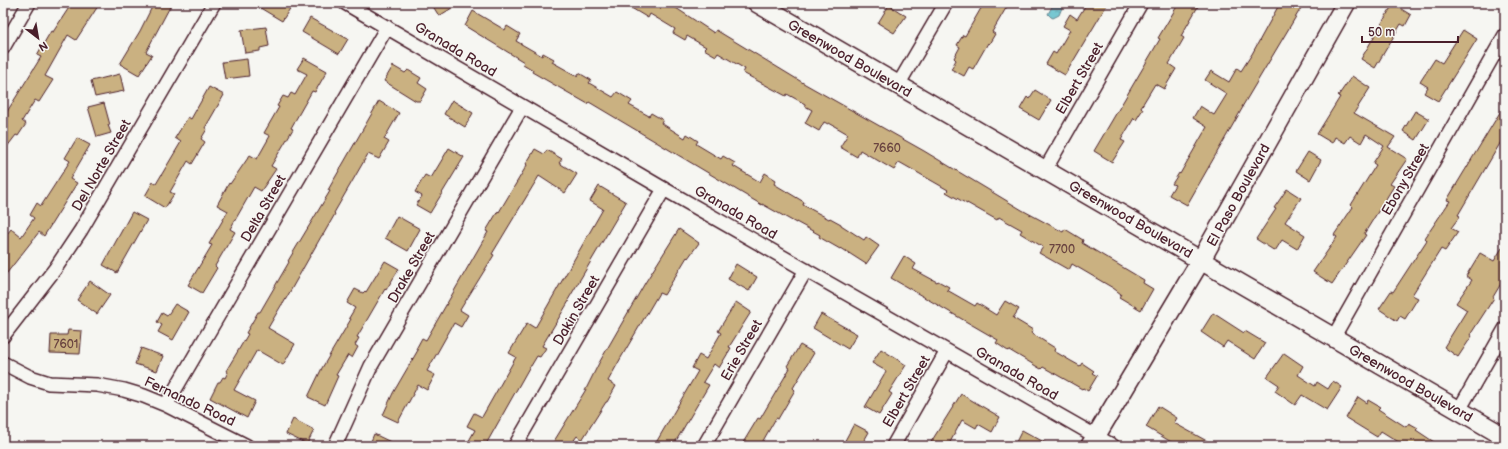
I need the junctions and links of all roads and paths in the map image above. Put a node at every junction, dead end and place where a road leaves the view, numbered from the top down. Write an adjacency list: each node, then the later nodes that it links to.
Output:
1 (29, 3): 10 (street)
2 (214, 3): 18 (street, Del Norte Street)
3 (345, 3): 8 (street, Granada Road)
4 (946, 3): 11 (street)
5 (1141, 3): 13 (street, Elbert Street)
6 (1346, 3): 15 (street, El Paso Boulevard)
7 (765, 5): 11 (street, Greenwood Boulevard)
8 (387, 27): 12 (street, Granada Road); 22 (street, Delta Street)
9 (1505, 35): 19 (street, Ebony Street)
10 (3, 48)
11 (898, 85): 13 (street, Greenwood Boulevard)
12 (522, 107): 14 (street, Granada Road); 27 (street, Drake Street)
13 (1045, 170): 15 (street, Greenwood Boulevard)
14 (664, 189): 16 (street, Granada Road); 28 (street, Dakin Street)
15 (1201, 260): 19 (street, Greenwood Boulevard); 25 (street, El Paso Boulevard)
16 (806, 270): 20 (street, Granada Road); 29 (street, Erie Street)
17 (1505, 329): 23 (street)
18 (3, 336)
19 (1333, 338): 23 (street, Greenwood Boulevard)
20 (947, 352): 25 (street, Granada Road); 30 (street, Elbert Street)
21 (3, 363): 22 (street, Fernando Road)
22 (166, 405): 26 (street, Fernando Road)
23 (1459, 410): 24 (street, Greenwood Boulevard)
24 (1505, 437)
25 (1093, 441): 31 (street, Granada Road)
26 (247, 446)
27 (335, 446)
28 (515, 446)
29 (704, 446)
30 (893, 446)
31 (1113, 446)

